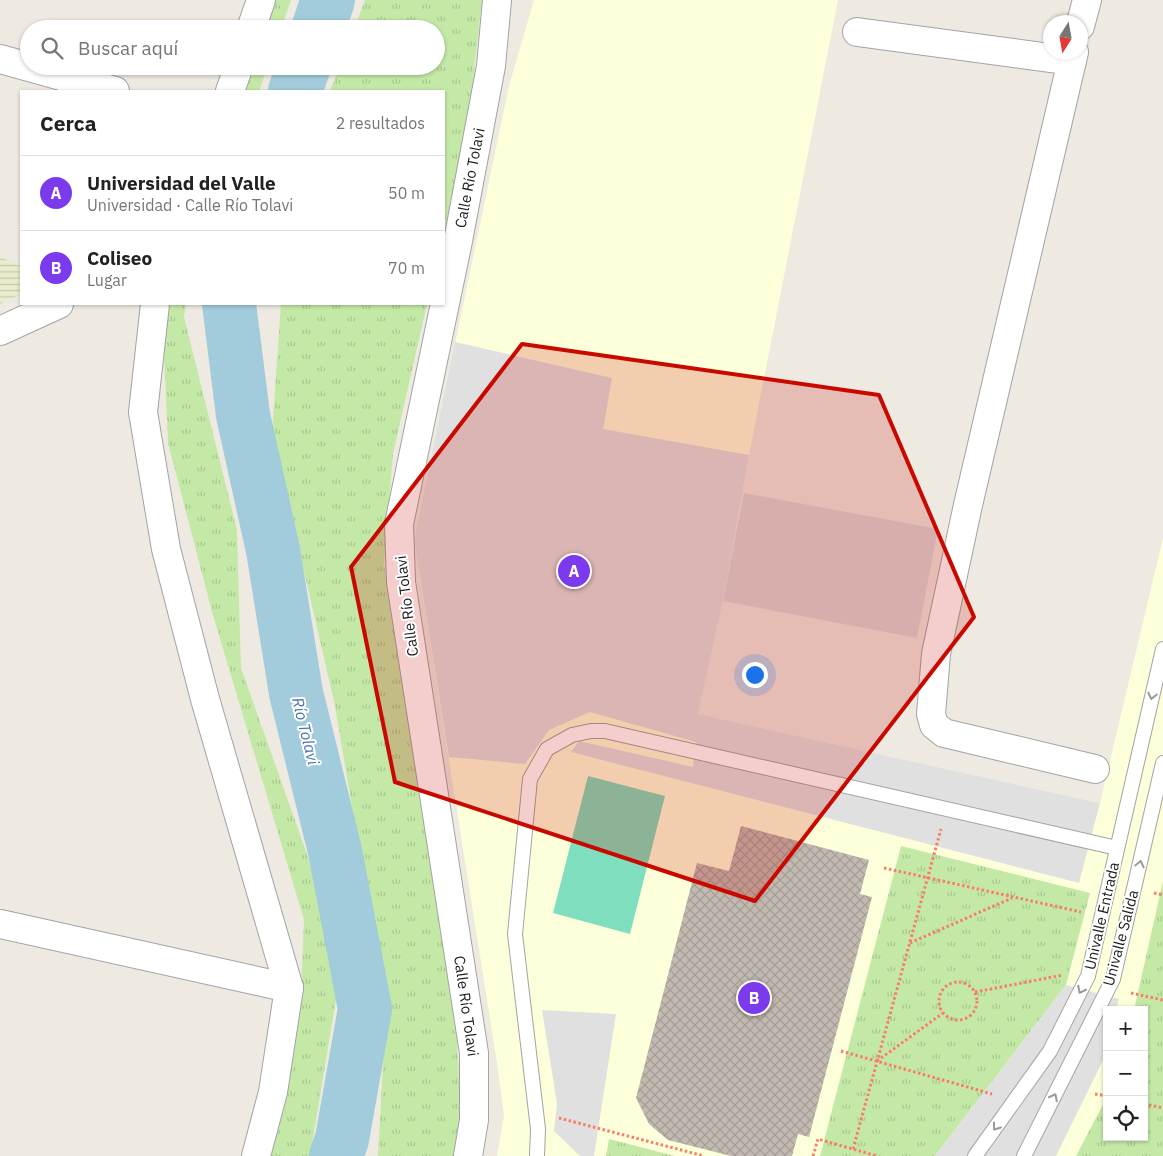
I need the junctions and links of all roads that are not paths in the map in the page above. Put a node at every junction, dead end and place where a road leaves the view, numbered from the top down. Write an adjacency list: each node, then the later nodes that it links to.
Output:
1 (261, 0): 5 (street)
2 (498, 0): 17 (street, Calle Río Tolavi)
3 (1087, 0): 4 (street)
4 (1083, 15)
5 (254, 20)
6 (857, 32): 7 (street)
7 (1043, 54)
8 (0, 59): 10 (street)
9 (1072, 60): 22 (street)
10 (20, 65)
11 (58, 75): 13 (street)
12 (235, 75): 14 (street)
13 (111, 90)
14 (230, 90)
15 (57, 305): 19 (street)
16 (154, 305): 25 (street)
17 (445, 305)
18 (445, 305): 27 (street, Calle Río Tolavi)
19 (0, 331)
20 (1163, 649): 23 (lane, Univalle Entrada, one-way to 23)
21 (1163, 763): 30 (lane, Univalle Salida, one-way to 21)
22 (1095, 769)
23 (1117, 848): 28 (lane); 29 (lane, Univalle Entrada, one-way to 29)
24 (0, 924): 25 (street)
25 (289, 988): 26 (street)
26 (256, 1156)
27 (468, 1156)
28 (537, 1156)
29 (975, 1156)
30 (1024, 1156)

